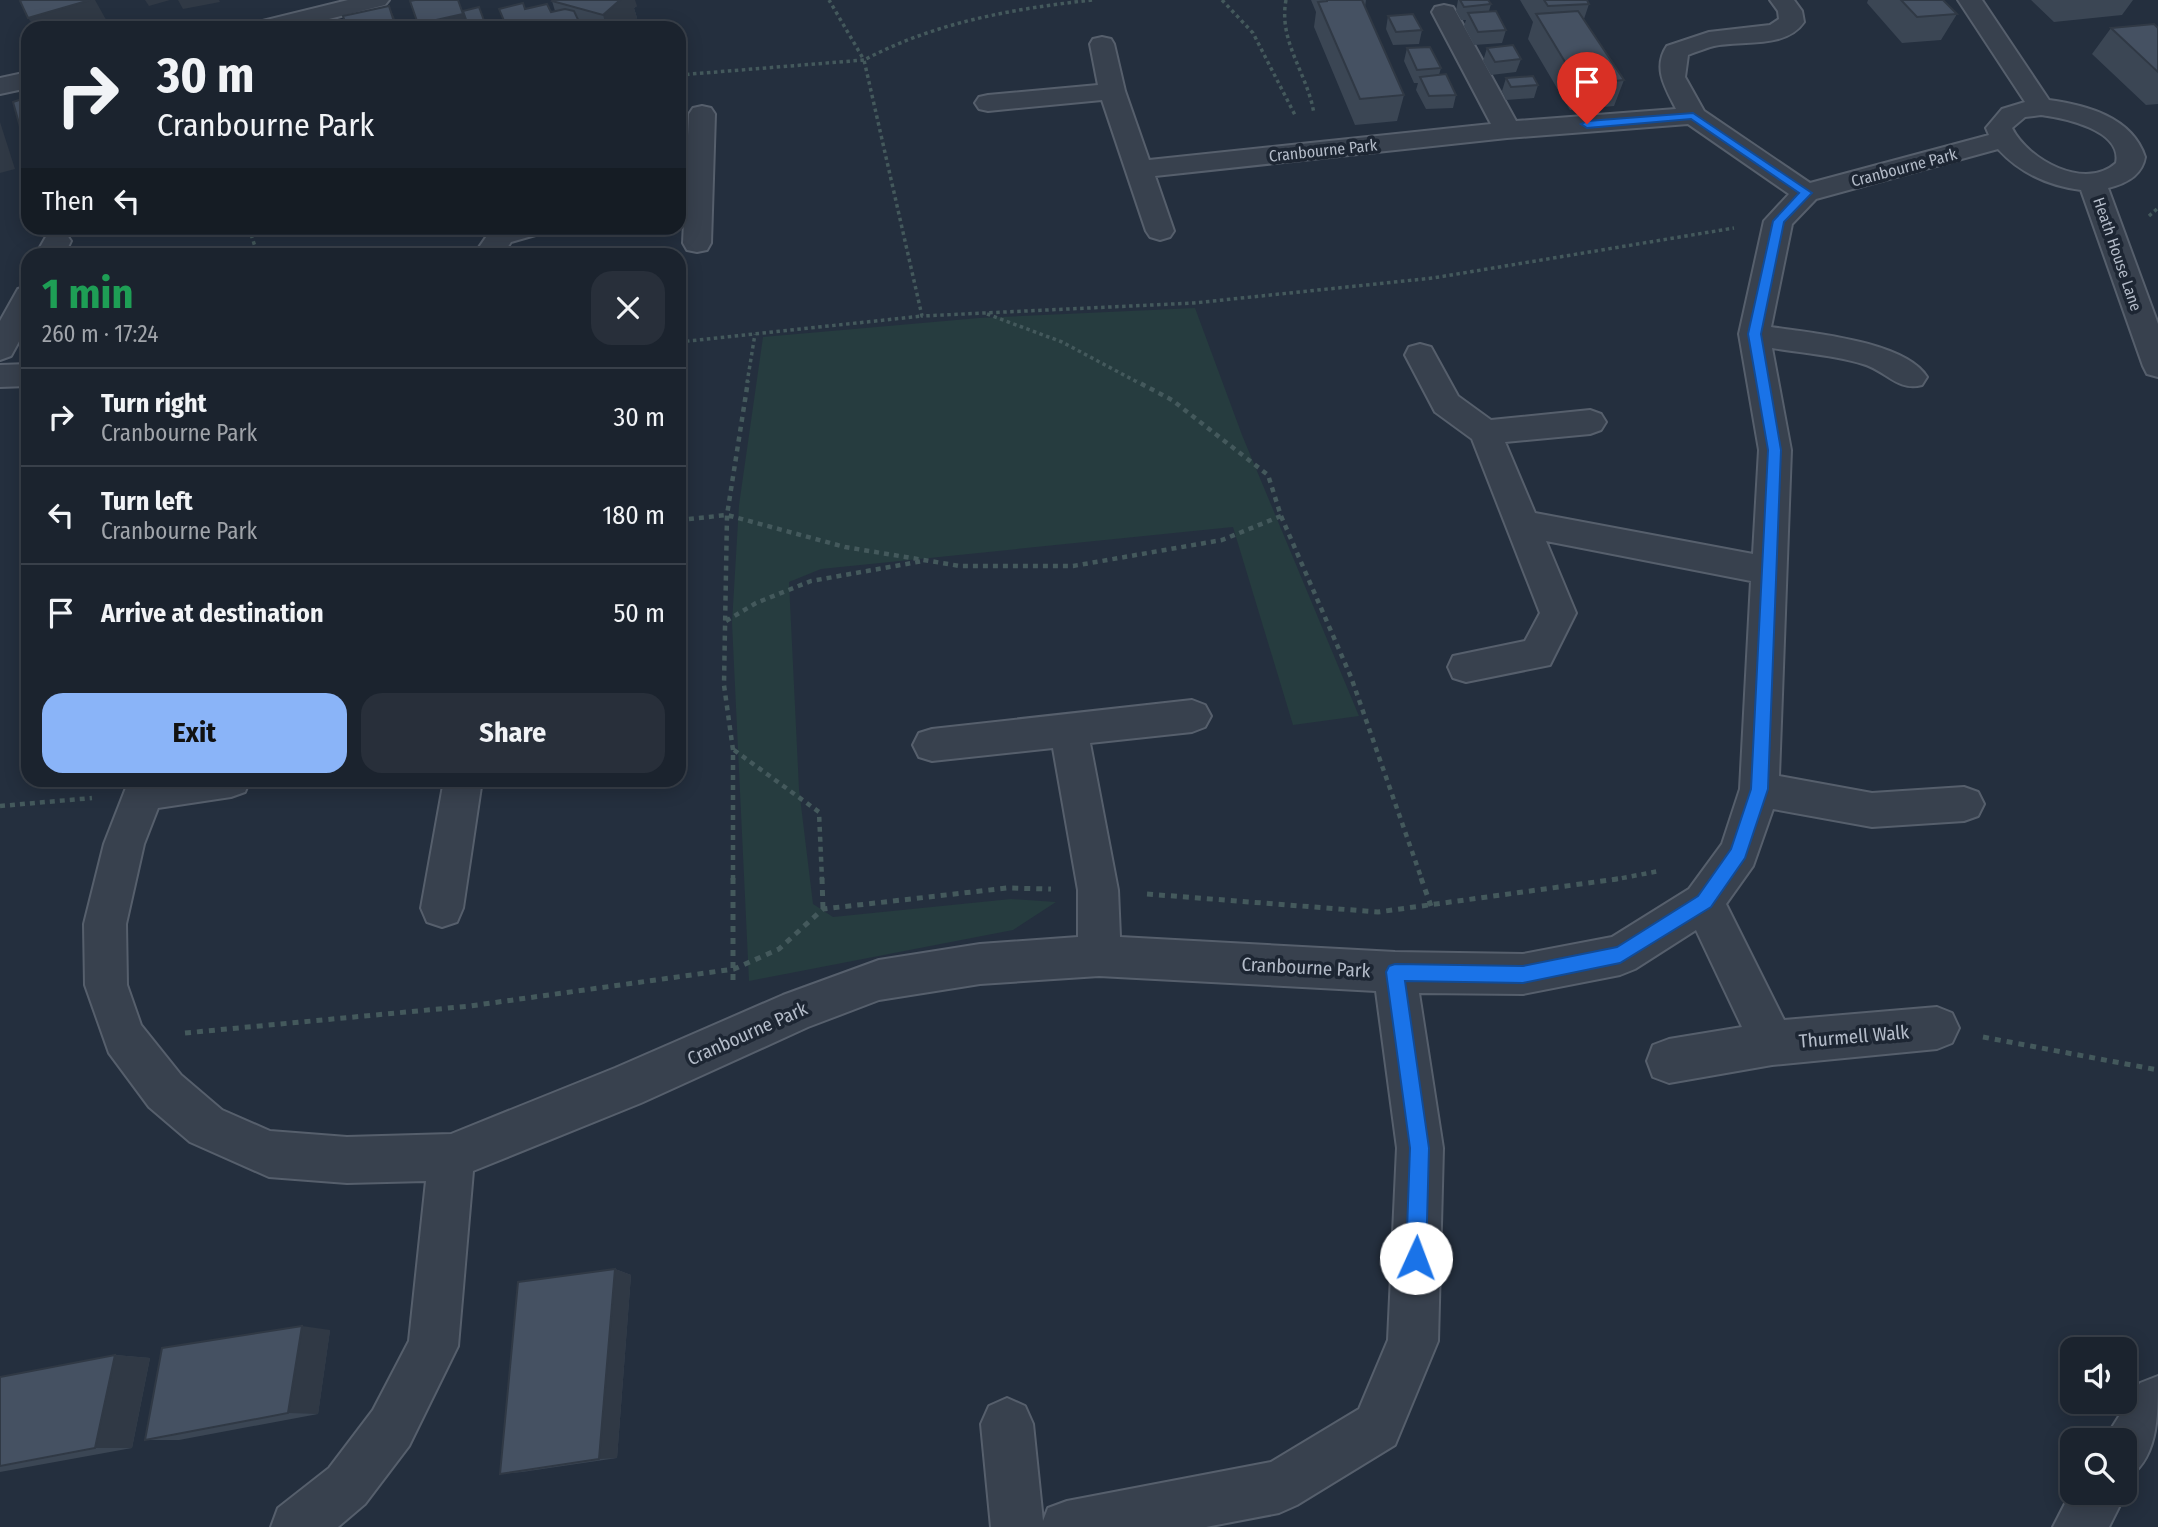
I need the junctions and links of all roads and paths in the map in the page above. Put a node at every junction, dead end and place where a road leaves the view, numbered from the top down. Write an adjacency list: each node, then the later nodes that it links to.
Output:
1 (377, 0): 8 (street)
2 (829, 0): 10 (path)
3 (1222, 0): 20 (path)
4 (1286, 0): 20 (path)
5 (1783, 0): 17 (street)
6 (1970, 0): 15 (street)
7 (1444, 12): 18 (street)
8 (292, 21)
9 (1102, 44): 13 (street)
10 (686, 74)
11 (21, 82): 12 (street)
12 (0, 86)
13 (1112, 91): 14 (street); 21 (street)
14 (988, 103)
15 (2041, 107): 19 (street); 22 (street)
16 (702, 114): 24 (street)
17 (1693, 116): 18 (street, Cranbourne Park); 23 (street)
18 (1507, 131): 20 (street, Cranbourne Park)
19 (2002, 141): 22 (street); 23 (street, Cranbourne Park)
20 (1315, 150): 21 (street, Cranbourne Park)
21 (1140, 169): 25 (street)
22 (2092, 181): 37 (street, Heath House Lane)
23 (1806, 193): 31 (street, Cranbourne Park)
24 (689, 214): 26 (street)
25 (1160, 231)
26 (697, 243)
27 (21, 309): 34 (street)
28 (983, 313): 44 (path)
29 (922, 316): 30 (path)
30 (755, 334): 32 (path); 43 (path)
31 (1755, 334): 36 (street); 48 (street, Cranbourne Park)
32 (686, 341)
33 (1907, 346): 36 (street)
34 (0, 349)
35 (1420, 355): 42 (street)
36 (1873, 355): 40 (street)
37 (2158, 366)
38 (21, 375): 39 (street)
39 (0, 376)
40 (1911, 377)
41 (1590, 422): 42 (street)
42 (1485, 432): 46 (street)
43 (727, 514): 45 (path); 47 (path); 49 (path)
44 (1281, 516): 47 (path); 63 (path)
45 (686, 519)
46 (1523, 524): 48 (street); 50 (street)
47 (926, 561): 49 (path)
48 (1770, 571): 57 (street, Cranbourne Park)
49 (725, 621): 54 (path)
50 (1466, 667)
51 (1192, 716): 52 (street)
52 (1069, 731): 53 (street); 61 (street)
53 (932, 745)
54 (733, 750): 65 (path); 67 (path)
55 (147, 787): 59 (path); 70 (street, Cranbourne Park)
56 (462, 787): 64 (street)
57 (1759, 789): 58 (street); 60 (street, Cranbourne Park)
58 (1964, 804)
59 (0, 806)
60 (1739, 853): 62 (street, Cranbourne Park); 63 (path)
61 (1098, 890): 63 (path); 65 (path); 66 (street)
62 (1704, 902): 68 (street, Cranbourne Park); 72 (street, Thurmell Walk)
63 (1431, 906)
64 (442, 908)
65 (823, 909): 67 (path)
66 (1099, 957): 68 (street, Cranbourne Park); 71 (street, Cranbourne Park)
67 (734, 970): 70 (path); 71 (path)
68 (1395, 972): 82 (street)
69 (1937, 1028): 72 (street, Thurmell Walk); 74 (path)
70 (124, 1038): 75 (street, Cranbourne Park)
71 (732, 1040): 75 (street, Cranbourne Park)
72 (1772, 1043): 73 (street, Thurmell Walk)
73 (1669, 1061)
74 (2158, 1070)
75 (451, 1157): 80 (street)
76 (2158, 1401): 78 (street)
77 (1007, 1424): 81 (street)
78 (2137, 1434)
79 (2093, 1505): 83 (street)
80 (297, 1527)
81 (1017, 1527)
82 (1067, 1527)
83 (2079, 1527)

